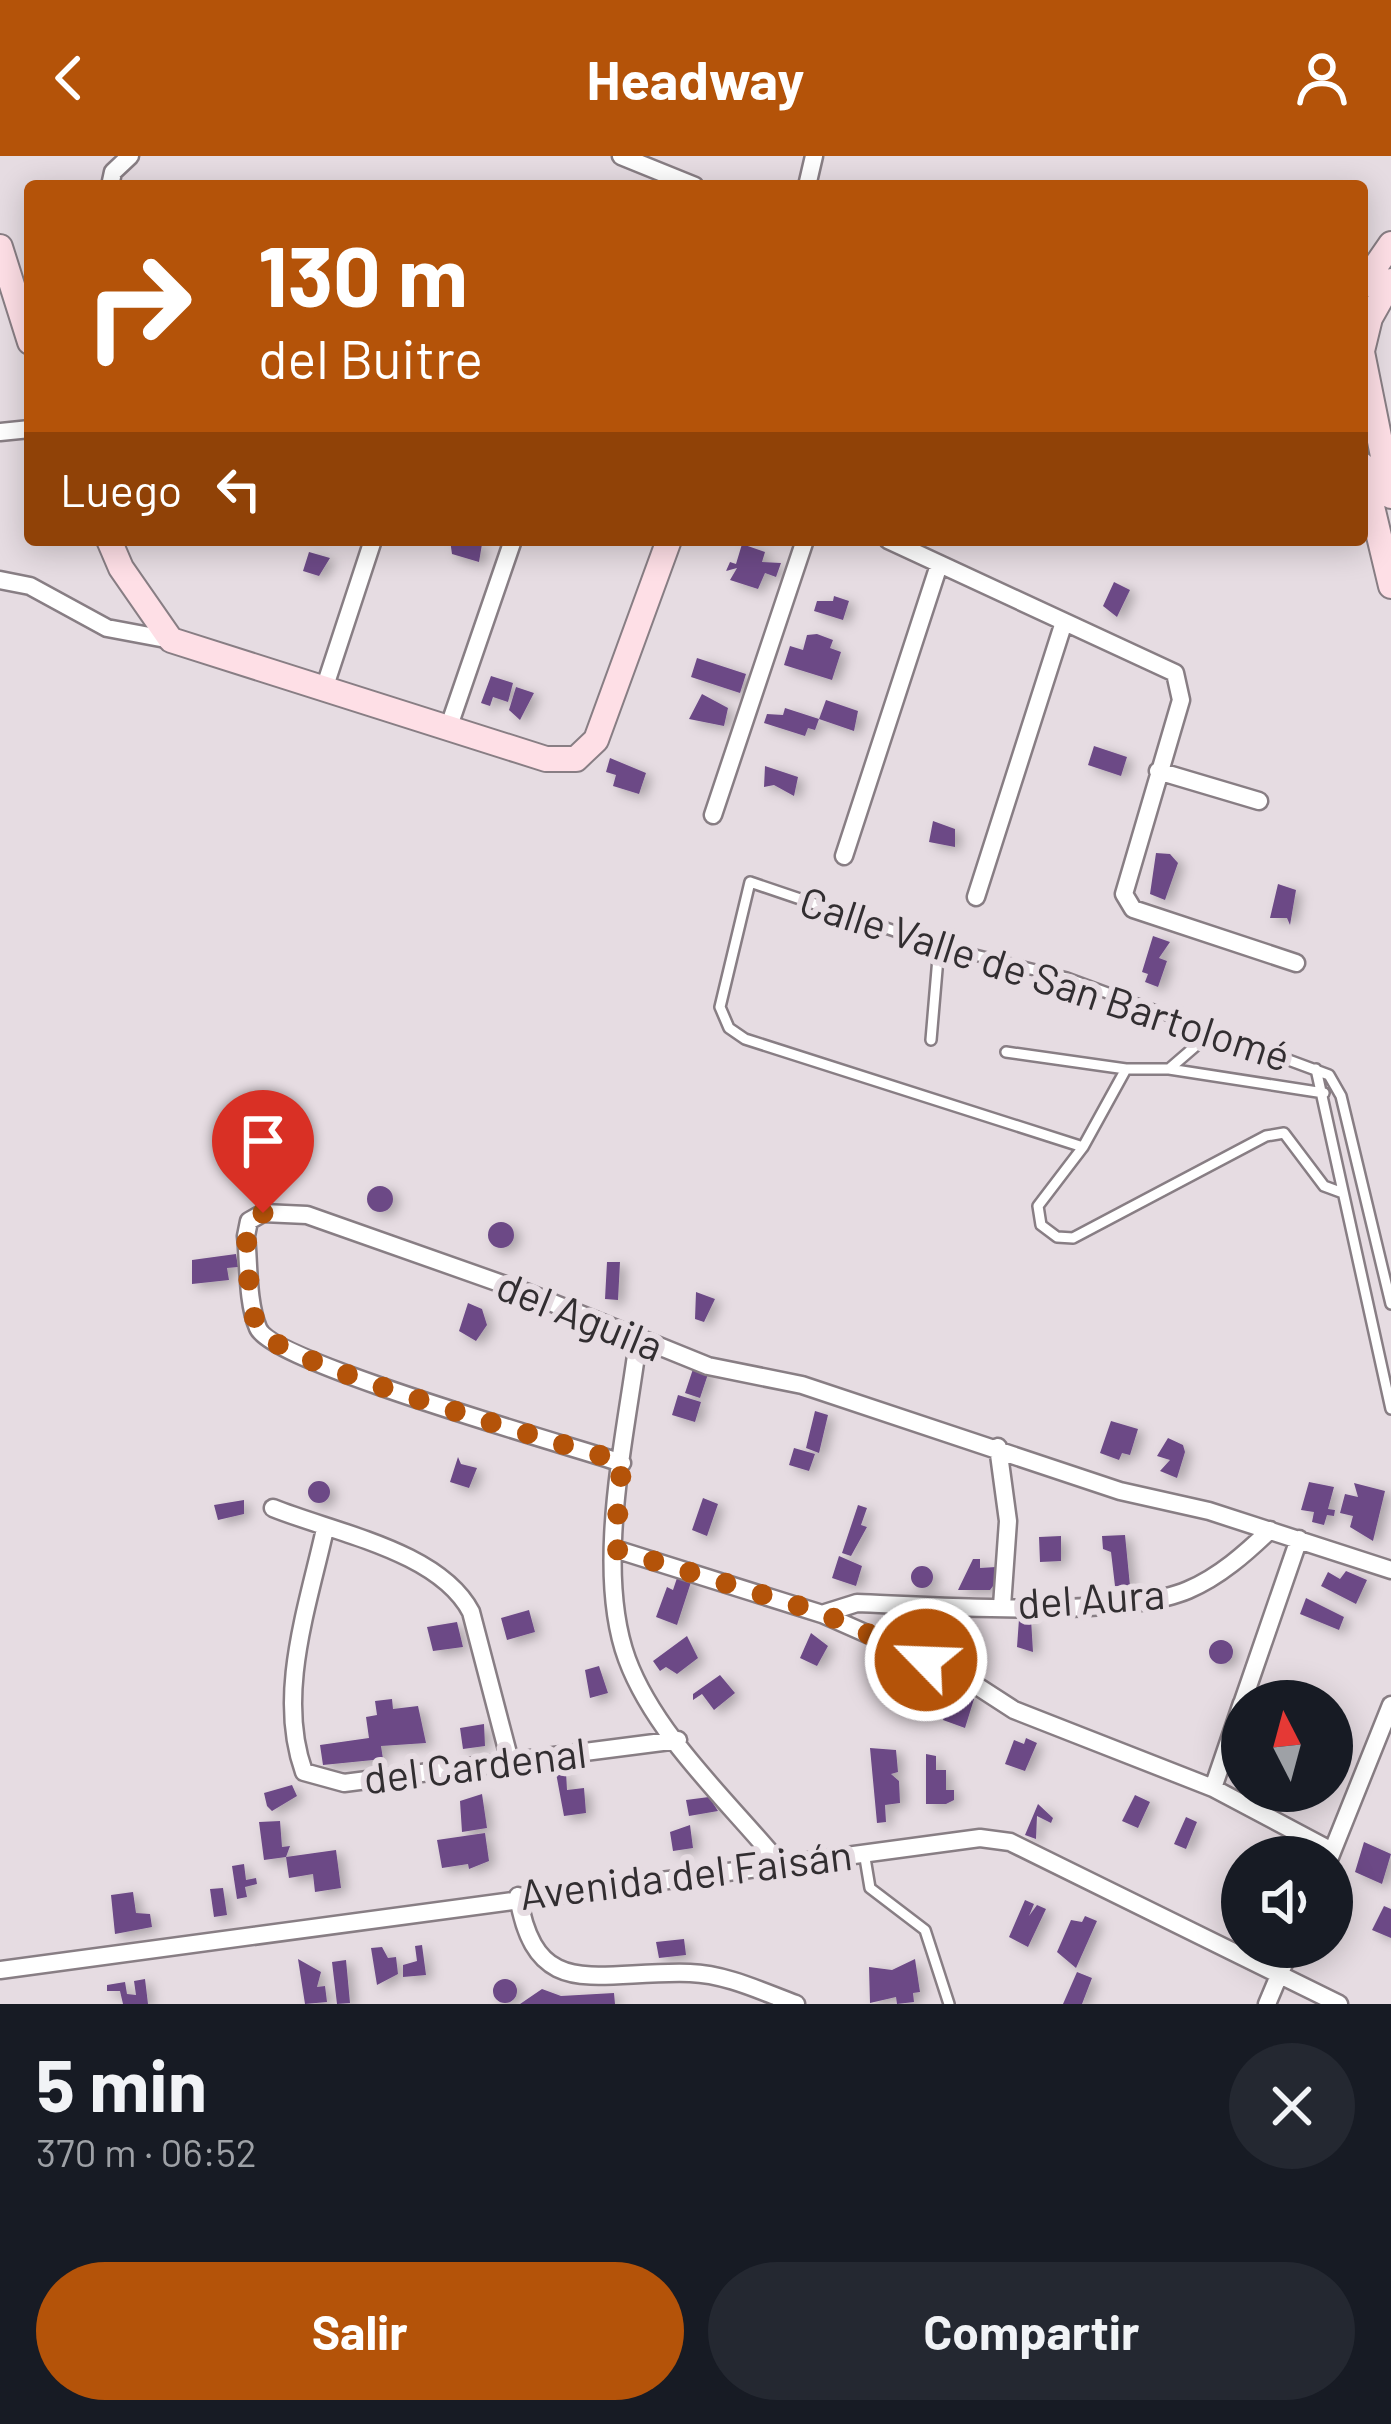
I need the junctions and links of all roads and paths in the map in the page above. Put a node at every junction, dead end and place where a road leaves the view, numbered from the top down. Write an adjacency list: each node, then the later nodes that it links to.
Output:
1 (130, 156): 3 (street)
2 (621, 156): 4 (street)
3 (111, 180)
4 (680, 180)
5 (1391, 244): 7 (street)
6 (0, 247): 9 (street)
7 (1368, 277)
8 (1391, 281): 10 (street)
9 (24, 323)
10 (1368, 326)
11 (1368, 381): 13 (street)
12 (1368, 490): 22 (street)
13 (1391, 496)
14 (112, 546): 24 (street)
15 (371, 546): 25 (street)
16 (511, 546): 26 (street)
17 (667, 546): 26 (street)
18 (804, 546): 29 (street)
19 (901, 546): 20 (street)
20 (938, 565): 23 (street); 30 (street)
21 (0, 580): 24 (street)
22 (1391, 586)
23 (1064, 622): 27 (street); 31 (street)
24 (171, 640): 25 (street)
25 (325, 686): 26 (street)
26 (449, 726)
27 (1158, 771): 28 (street); 33 (street)
28 (1259, 801)
29 (713, 815)
30 (844, 856)
31 (976, 897)
32 (939, 946): 34 (lane, Calle Valle de San Bartolomé); 35 (lane); 42 (lane, Calle Valle de San Bartolomé)
33 (1296, 963)
34 (1213, 1030): 38 (lane); 39 (lane, Calle Valle de San Bartolomé)
35 (931, 1040)
36 (1006, 1052): 37 (lane)
37 (1126, 1069): 38 (lane); 42 (lane)
38 (1169, 1069): 40 (lane)
39 (1316, 1069): 40 (lane); 41 (lane, Calle Valle de San Bartolomé)
40 (1323, 1093): 41 (lane); 43 (lane)
41 (1341, 1096): 44 (lane)
42 (1083, 1147): 43 (lane)
43 (1342, 1192): 46 (lane)
44 (1391, 1304)
45 (638, 1341): 47 (street, del Aguila); 48 (street); 48 (street, del Aguila)
46 (1391, 1408)
47 (998, 1448): 51 (street, del Aguila); 55 (street)
48 (622, 1462): 53 (street)
49 (273, 1508): 50 (street)
50 (325, 1529): 60 (street); 60 (street, del Cardenal)
51 (1270, 1530): 52 (street, del Aguila); 55 (street, del Aura)
52 (1299, 1539): 54 (street, del Aguila); 57 (street)
53 (615, 1549): 56 (street); 59 (street)
54 (1391, 1570)
55 (1001, 1606): 56 (street, del Aura)
56 (822, 1613): 62 (street)
57 (1250, 1680)
58 (1391, 1705): 64 (street)
59 (678, 1740): 60 (street, del Cardenal); 66 (street)
60 (510, 1761)
61 (1221, 1764): 62 (street)
62 (1213, 1788): 63 (street)
63 (1299, 1836)
64 (1338, 1836)
65 (864, 1852): 66 (street, Avenida del Faisán); 70 (street, Avenida del Faisán); 72 (lane)
66 (781, 1864): 67 (street, Avenida del Faisán)
67 (518, 1896): 69 (street, Avenida del Faisán); 71 (street)
68 (1282, 1968): 70 (street)
69 (0, 1970)
70 (1279, 1975): 73 (street); 74 (street, Avenida del Faisán)
71 (796, 2004)
72 (949, 2004)
73 (1267, 2004)
74 (1339, 2004)

